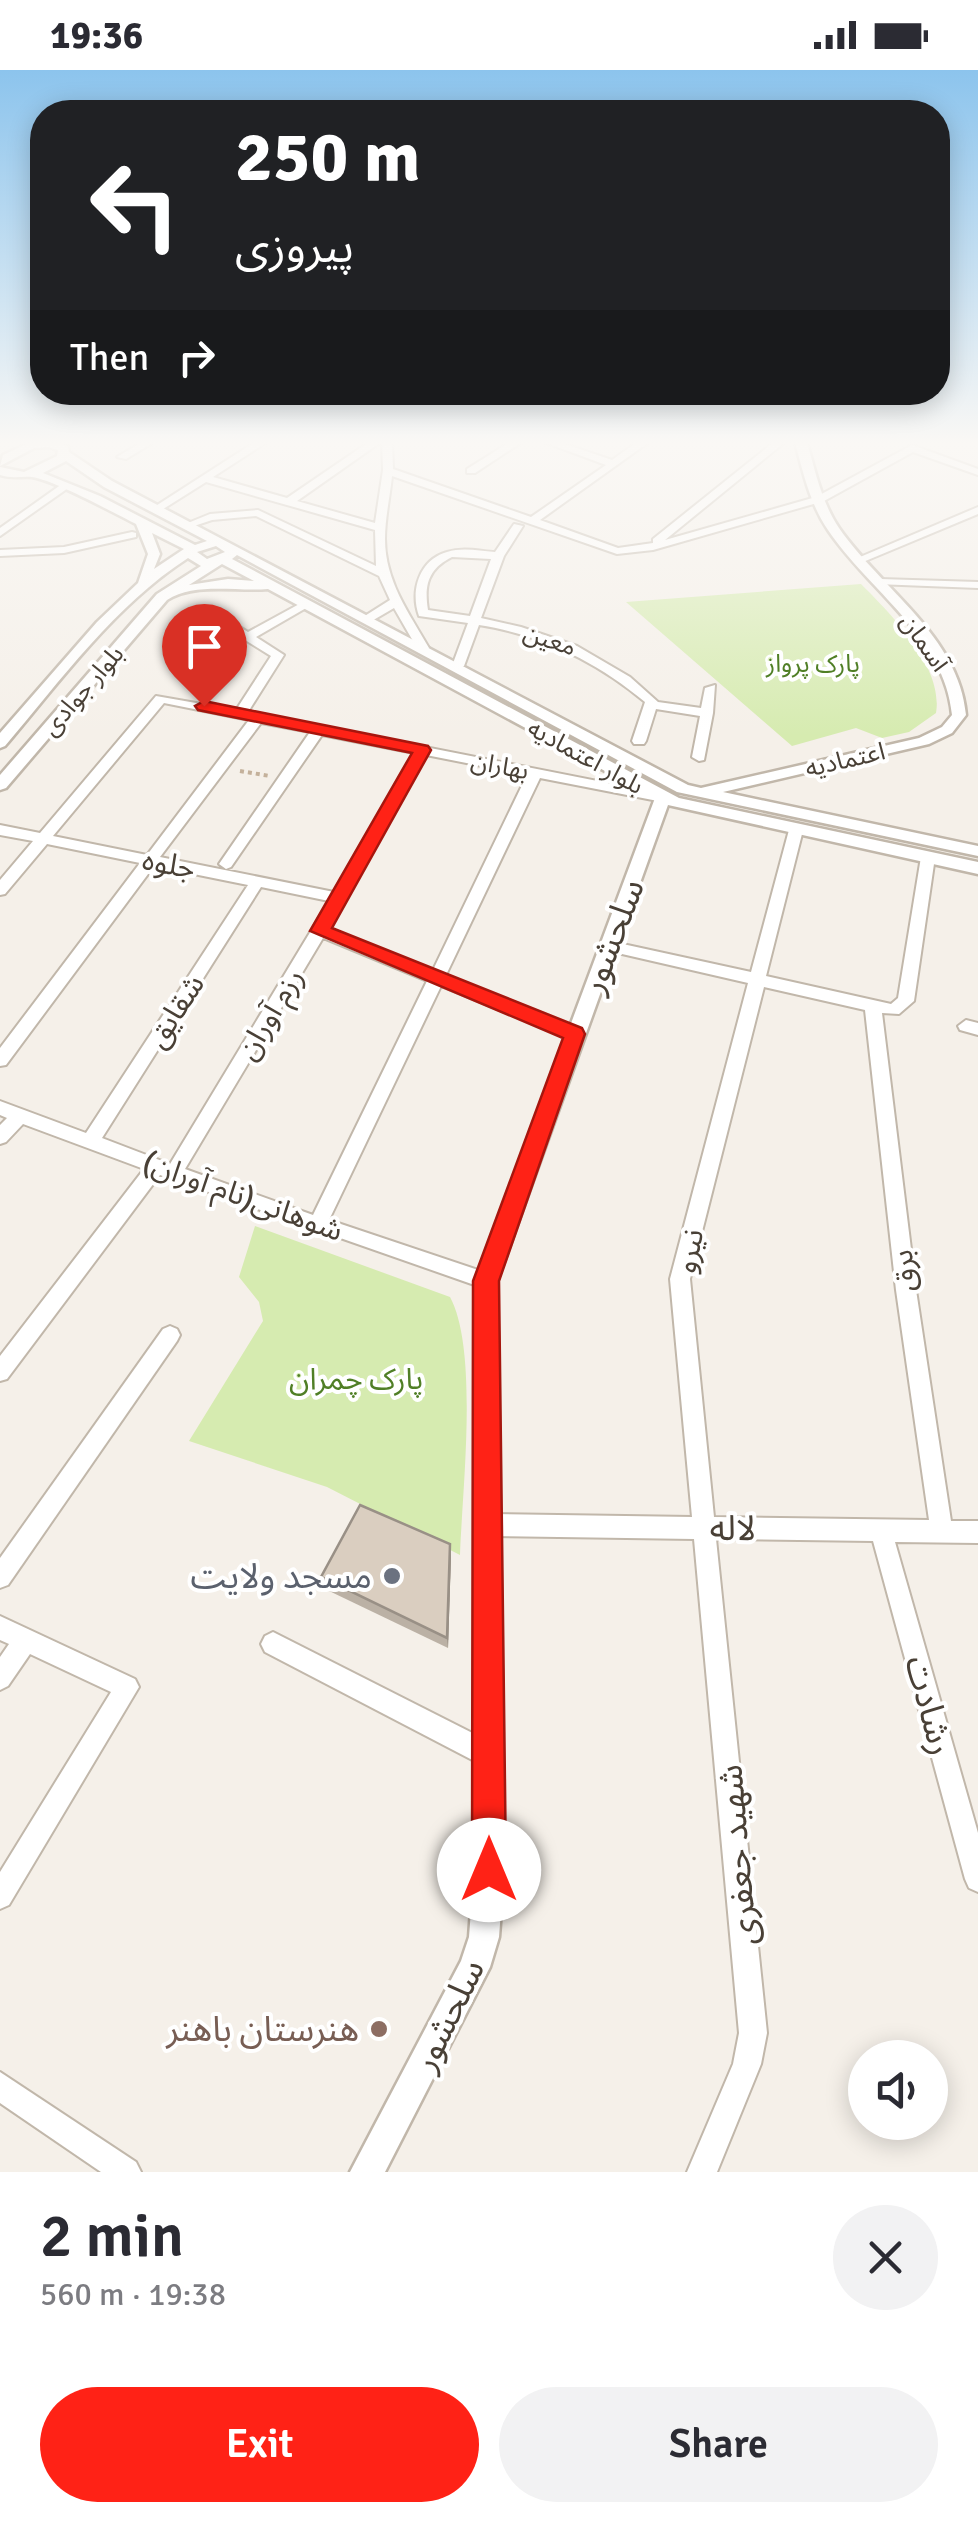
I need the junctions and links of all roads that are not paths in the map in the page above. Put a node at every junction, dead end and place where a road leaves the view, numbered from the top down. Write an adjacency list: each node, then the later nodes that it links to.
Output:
1 (100, 540): 15 (street)
2 (144, 540): 22 (street)
3 (163, 540): 14 (street)
4 (206, 540): 16 (street, بلوار اعتمادیه)
5 (312, 540): 19 (street)
6 (382, 540): 19 (street)
7 (511, 540): 17 (street)
8 (579, 540): 13 (street)
9 (659, 540): 13 (street)
10 (677, 540): 13 (street)
11 (842, 540): 18 (street, آسمان)
12 (906, 540): 18 (street)
13 (649, 548)
14 (192, 551): 16 (street, بلوار جوادی); 16 (street); 22 (street, بلوار جوادی)
15 (0, 553)
16 (222, 553): 23 (street, بلوار اعتمادیه); 24 (street, بلوار جوادی); 29 (street, بلوار اعتمادیه)
17 (498, 556): 27 (street); 30 (street)
18 (859, 560): 20 (street, آسمان)
19 (383, 574): 26 (street)
20 (880, 582): 21 (street); 35 (street, آسمان)
21 (978, 586)
22 (138, 588): 42 (street, بلوار جوادی)
23 (289, 594): 24 (street); 25 (street, بلوار اعتمادیه)
24 (162, 597): 46 (street, بلوار جوادی)
25 (307, 604): 31 (street); 48 (street, بلوار اعتمادیه)
26 (400, 605): 27 (street, معین); 29 (street); 32 (street)
27 (423, 613): 30 (street, معین)
28 (216, 618): 31 (street)
29 (366, 619): 32 (street, بلوار اعتمادیه)
30 (476, 620): 33 (street); 36 (street, معین)
31 (247, 637): 38 (street)
32 (423, 648): 33 (street, بلوار اعتمادیه)
33 (458, 666): 47 (street, بلوار اعتمادیه)
34 (710, 688): 37 (street)
35 (956, 690): 47 (street, اعتمادیه)
36 (652, 706): 37 (street); 41 (street)
37 (708, 713): 44 (street)
38 (240, 714): 39 (street, بهاران); 51 (street, بهاران)
39 (258, 717): 40 (street, بهاران); 54 (street)
40 (319, 729): 43 (street, بهاران); 55 (street)
41 (639, 741)
42 (0, 743)
43 (422, 750): 45 (street, بهاران); 59 (street, رزم آوران)
44 (699, 757)
45 (536, 772): 48 (street, بهاران); 62 (street)
46 (0, 785)
47 (698, 794): 52 (street, بلوار اعتمادیه)
48 (663, 798): 50 (street, بلوار اعتمادیه); 61 (street, سلحشور)
49 (0, 830): 51 (street, جلوه)
50 (796, 830): 53 (street, بلوار اعتمادیه); 63 (street, نیرو)
51 (44, 839): 54 (street, جلوه); 58 (street)
52 (978, 851)
53 (928, 857): 56 (street, بلوار اعتمادیه); 64 (street)
54 (150, 860): 57 (street, جلوه); 66 (street)
55 (226, 864)
56 (978, 868)
57 (258, 882): 59 (street, جلوه); 70 (street, شقایق)
58 (0, 890)
59 (338, 898): 60 (street, رزم آوران)
60 (320, 931): 62 (street); 71 (street, رزم آوران)
61 (609, 946): 63 (street); 65 (street, سلحشور)
62 (437, 980): 65 (street); 72 (street)
63 (756, 981): 64 (street); 77 (street, نیرو)
64 (873, 1009): 79 (street, برق)
65 (575, 1034): 73 (street, سلحشور)
66 (0, 1060)
67 (0, 1108): 68 (street, شوهانی(نام آوران))
68 (20, 1115): 69 (street); 70 (street, شوهانی(نام آوران))
69 (0, 1138)
70 (92, 1139): 71 (street, شوهانی(نام آوران))
71 (165, 1169): 72 (street, شوهانی(نام آوران)); 75 (street, رزم آوران)
72 (318, 1224): 73 (street, شوهانی(نام آوران))
73 (486, 1281): 76 (street, سلحشور)
74 (170, 1335): 81 (street)
75 (0, 1372)
76 (489, 1525): 77 (street, لاله); 86 (street, سلحشور)
77 (706, 1528): 78 (street, لاله); 92 (street, شهید جعفری)
78 (881, 1530): 79 (street, لاله); 87 (street, رشادت)
79 (942, 1532): 80 (street, لاله)
80 (977, 1534)
81 (0, 1578)
82 (0, 1628): 83 (street)
83 (26, 1640): 85 (street); 88 (street)
84 (274, 1644): 86 (street)
85 (0, 1678)
86 (489, 1755): 91 (street, سلحشور)
87 (978, 1880)
88 (0, 1896)
89 (0, 2086): 90 (street)
90 (126, 2172)
91 (367, 2172)
92 (702, 2172)

